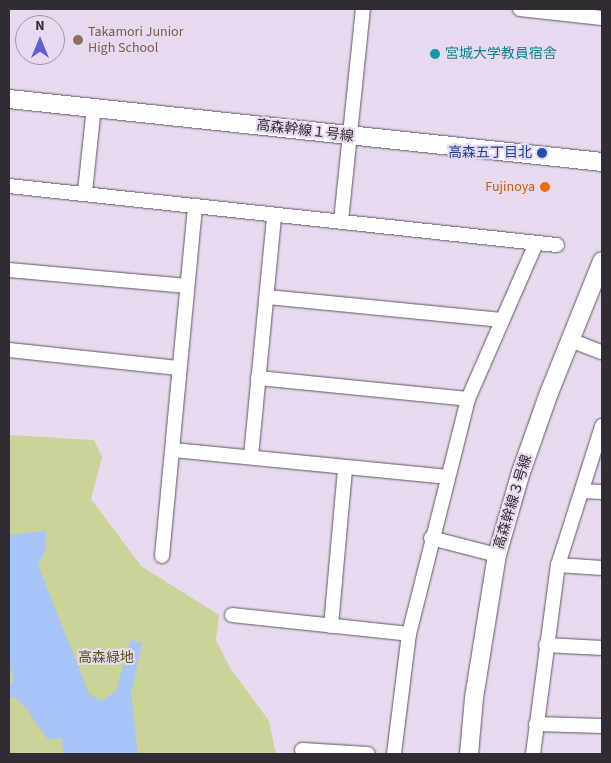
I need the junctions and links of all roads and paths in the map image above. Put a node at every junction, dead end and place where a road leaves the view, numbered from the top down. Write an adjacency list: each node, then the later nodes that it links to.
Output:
1 (362, 9): 6 (street)
2 (520, 9): 3 (street)
3 (602, 18)
4 (9, 99): 5 (street, 高森幹線１号線)
5 (94, 107): 6 (street, 高森幹線１号線); 9 (street)
6 (348, 136): 7 (street, 高森幹線１号線); 12 (street)
7 (602, 162)
8 (9, 186): 9 (street)
9 (85, 192): 10 (street)
10 (195, 206): 11 (street); 17 (street)
11 (274, 216): 12 (street); 18 (street)
12 (341, 222): 13 (street)
13 (536, 243): 14 (street); 19 (street)
14 (557, 245)
15 (602, 261): 20 (street, 高森幹線３号線)
16 (9, 270): 17 (street)
17 (187, 286): 23 (street)
18 (267, 297): 19 (street); 24 (street)
19 (500, 320): 25 (street)
20 (570, 340): 22 (street); 35 (street, 高森幹線３号線)
21 (9, 350): 23 (street)
22 (602, 352)
23 (178, 368): 27 (street)
24 (258, 378): 25 (street); 28 (street)
25 (468, 399): 30 (street)
26 (602, 426): 31 (street)
27 (173, 450): 28 (street); 34 (street)
28 (251, 456): 29 (street)
29 (345, 468): 30 (street); 39 (street)
30 (447, 477): 33 (street)
31 (582, 491): 32 (street); 36 (street)
32 (602, 492)
33 (431, 538): 35 (street); 40 (street)
34 (162, 556)
35 (497, 556): 48 (street, 高森幹線３号線)
36 (558, 565): 37 (street); 41 (street)
37 (602, 568)
38 (232, 615): 39 (street)
39 (331, 626): 40 (street)
40 (409, 634): 47 (street)
41 (546, 645): 42 (street); 43 (street)
42 (602, 648)
43 (536, 724): 44 (street); 49 (street)
44 (602, 726)
45 (302, 750): 46 (street)
46 (368, 754)
47 (394, 754)
48 (469, 754)
49 (533, 754)

